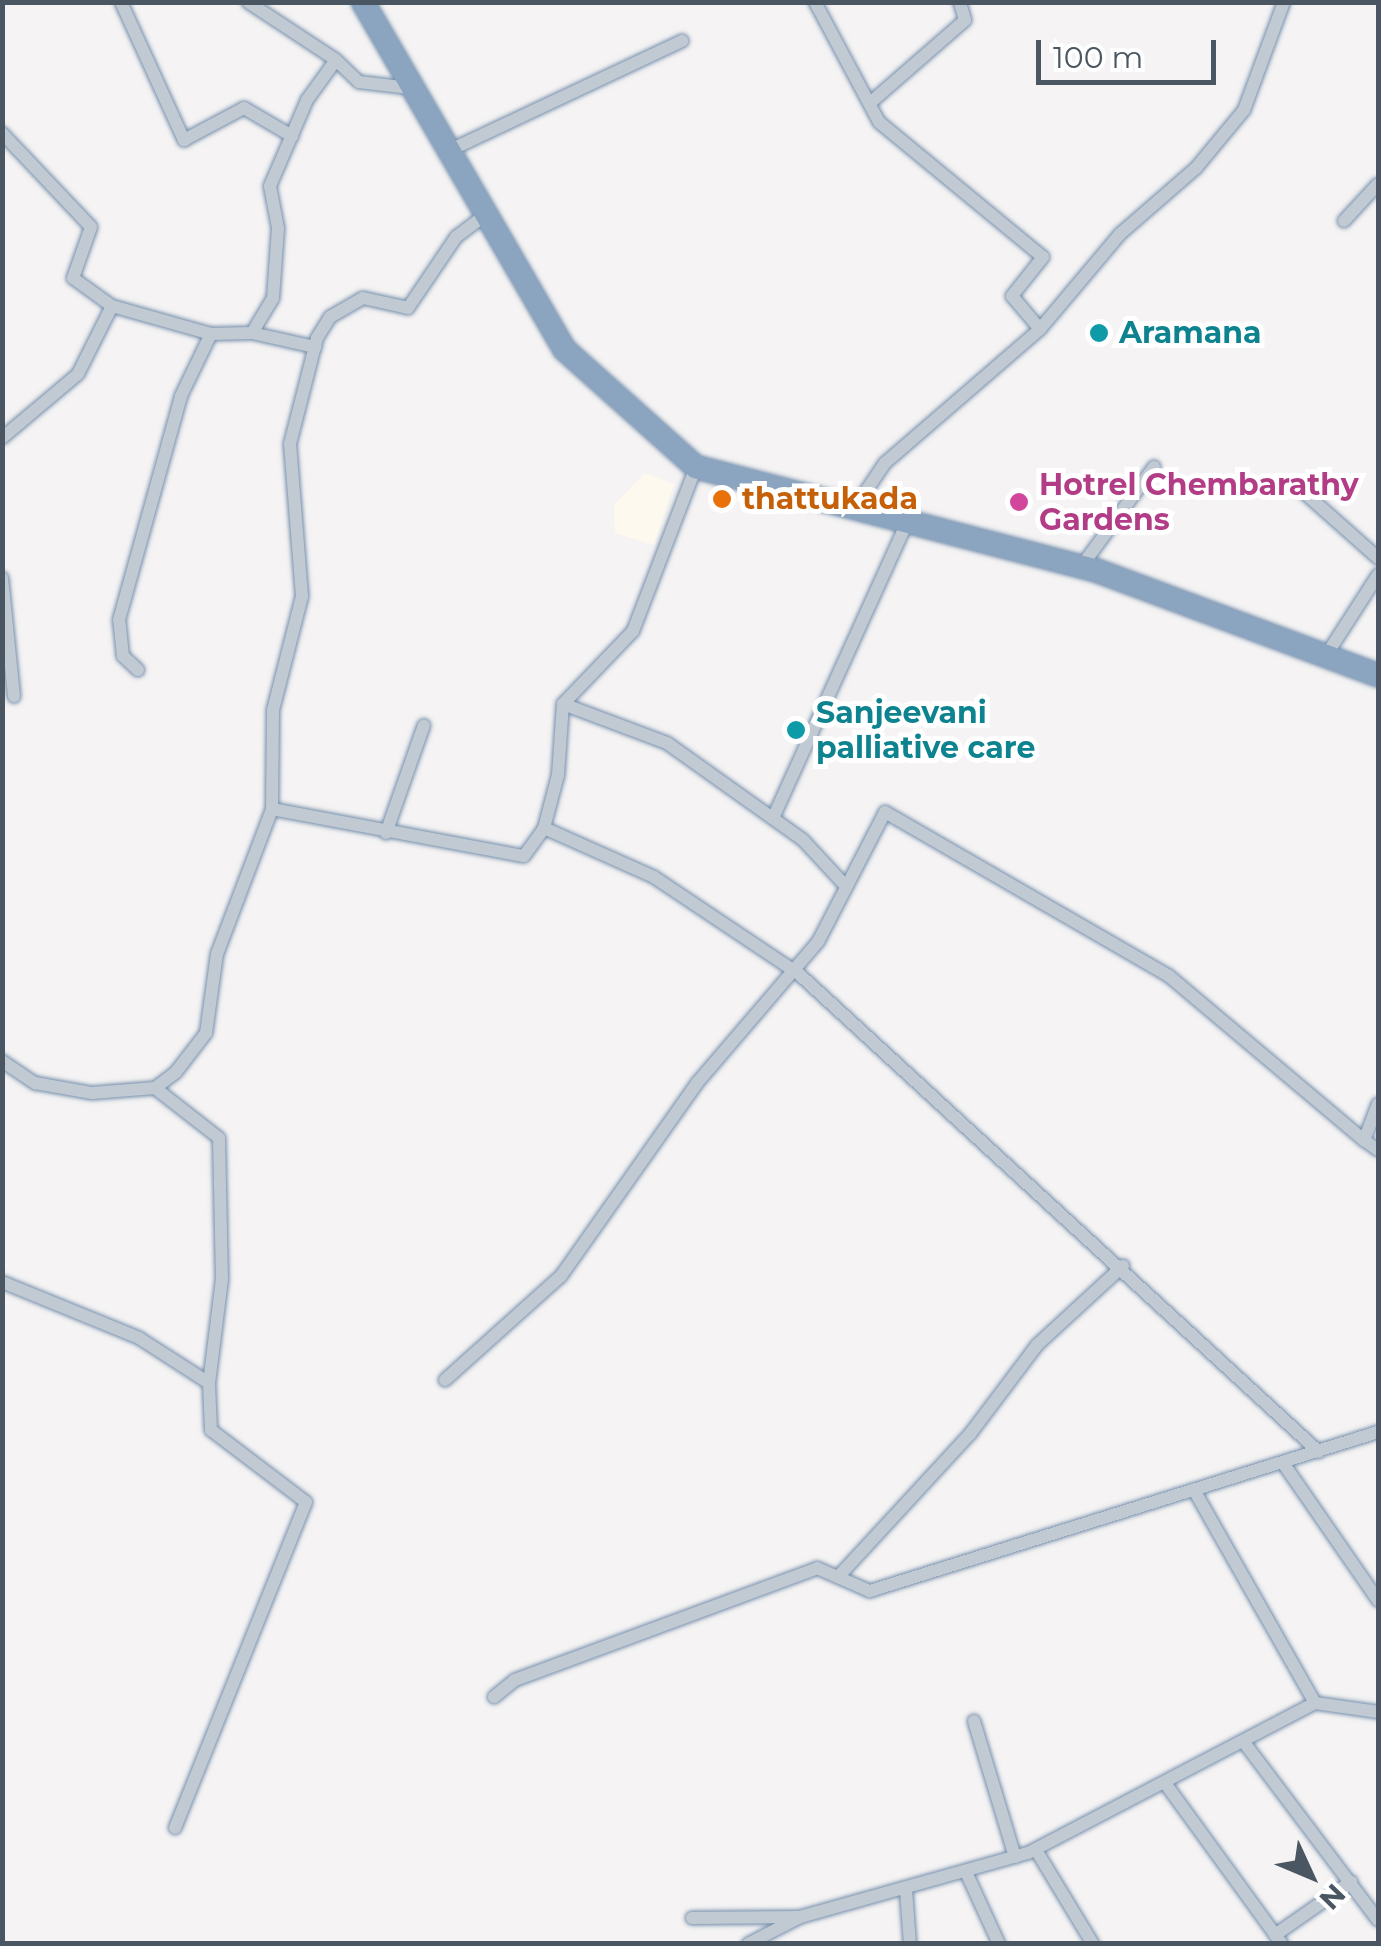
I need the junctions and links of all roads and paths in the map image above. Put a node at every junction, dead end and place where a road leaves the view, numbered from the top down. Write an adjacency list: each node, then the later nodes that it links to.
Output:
1 (121, 2): 12 (street)
2 (248, 2): 8 (street)
3 (362, 2): 9 (highway)
4 (815, 2): 10 (street)
5 (960, 2): 10 (street)
6 (1284, 2): 18 (street)
7 (682, 42): 13 (street)
8 (336, 60): 9 (street); 12 (street)
9 (410, 88): 13 (highway)
10 (870, 102): 18 (street)
11 (2, 133): 17 (street)
12 (292, 136): 19 (street)
13 (446, 152): 15 (highway)
14 (1378, 184): 16 (street)
15 (485, 215): 21 (street); 23 (highway)
16 (1344, 221)
17 (112, 306): 20 (street); 22 (street)
18 (1040, 329): 26 (street)
19 (252, 333): 20 (street); 21 (street)
20 (211, 334): 34 (street)
21 (315, 347): 39 (street)
22 (2, 438)
23 (696, 467): 26 (highway); 37 (street)
24 (1154, 467): 29 (street)
25 (1298, 486): 28 (street)
26 (858, 504): 27 (highway)
27 (909, 517): 29 (highway); 40 (street)
28 (1378, 558)
29 (1082, 566): 33 (highway)
30 (1378, 575): 33 (street)
31 (2, 578): 32 (street)
32 (7, 640): 36 (street)
33 (1327, 654): 35 (highway)
34 (138, 670)
35 (1378, 675)
36 (14, 696)
37 (563, 704): 40 (street); 41 (street)
38 (424, 725): 42 (street)
39 (272, 809): 42 (street); 46 (street)
40 (773, 818): 43 (street)
41 (544, 828): 42 (street); 44 (street)
42 (386, 832)
43 (843, 883): 44 (street); 48 (street)
44 (795, 971): 50 (street); 52 (street)
45 (2, 1061): 46 (street)
46 (155, 1088): 53 (street)
47 (1378, 1104): 48 (street)
48 (1364, 1140): 49 (street)
49 (1378, 1150)
50 (1122, 1266): 55 (street); 58 (street)
51 (2, 1282): 53 (street)
52 (445, 1380)
53 (209, 1384): 67 (street)
54 (1378, 1432): 55 (street)
55 (1319, 1452): 56 (street)
56 (1283, 1463): 57 (street); 59 (street)
57 (1194, 1490): 58 (street); 61 (street)
58 (838, 1577): 60 (street)
59 (1378, 1600)
60 (494, 1698)
61 (1316, 1703): 62 (street); 65 (street)
62 (1374, 1710): 64 (street)
63 (974, 1721): 69 (street)
64 (1378, 1725)
65 (1243, 1741): 66 (street); 71 (street)
66 (1165, 1783): 68 (street); 76 (street)
67 (175, 1828)
68 (1036, 1850): 69 (street); 80 (street)
69 (1014, 1857): 70 (street)
70 (966, 1872): 72 (street); 79 (street)
71 (1351, 1882): 75 (street); 76 (street)
72 (906, 1890): 73 (street); 78 (street)
73 (800, 1916): 74 (street); 77 (street)
74 (692, 1918)
75 (1378, 1920)
76 (1278, 1939)
77 (748, 1944)
78 (910, 1944)
79 (999, 1944)
80 (1093, 1944)

